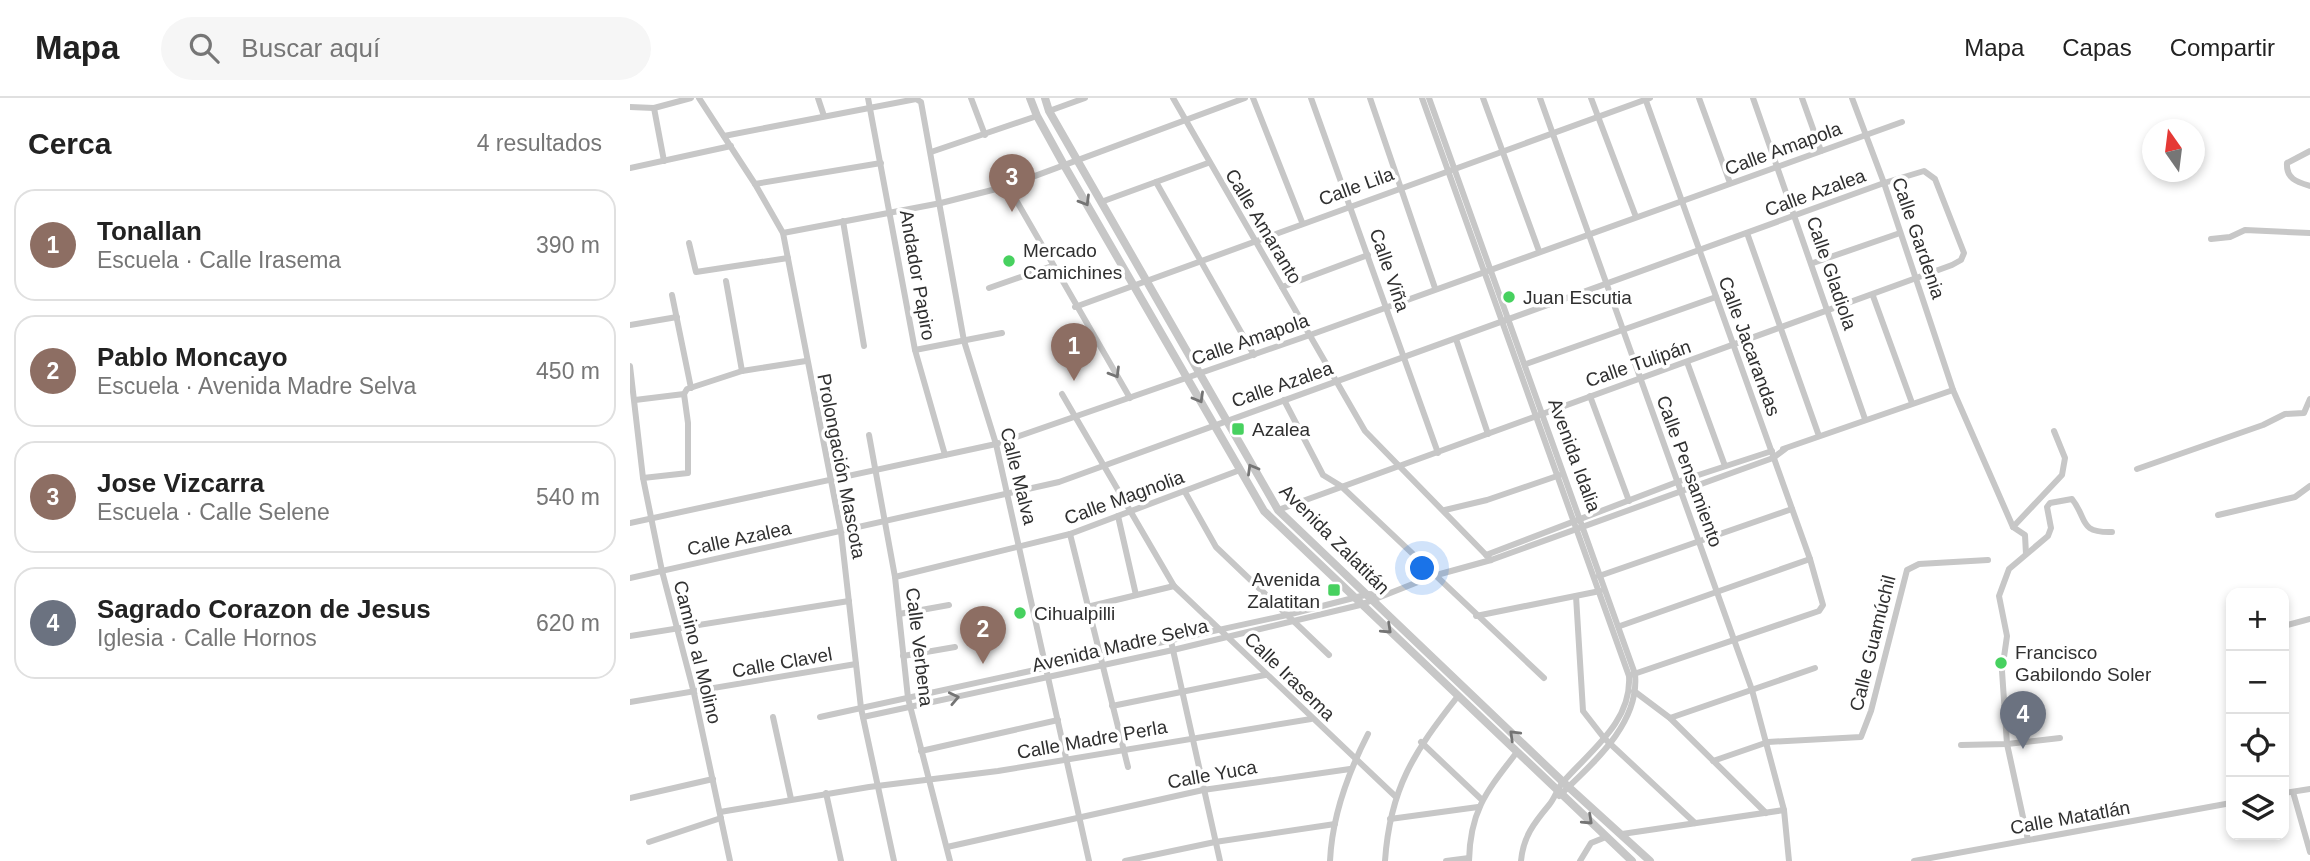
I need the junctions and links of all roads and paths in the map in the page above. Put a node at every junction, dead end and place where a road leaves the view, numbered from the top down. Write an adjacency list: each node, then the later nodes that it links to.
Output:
1 (691, 98): 27 (street)
2 (699, 98): 37 (street, Prolongación Mascota)
3 (818, 98): 29 (street)
4 (867, 98): 25 (street, Andador Papiro)
5 (971, 98): 35 (street)
6 (1030, 98): 30 (street, Avenida Zalatitán)
7 (1045, 98): 28 (street, Avenida Zalatitán)
8 (1085, 98): 28 (street)
9 (1173, 98): 32 (street, Calle Amaranto)
10 (1245, 98): 32 (street)
11 (1253, 98): 66 (street)
12 (1311, 98): 61 (street, Calle Viña)
13 (1370, 98): 57 (street)
14 (1422, 98): 50 (street, Avenida Idalia)
15 (1429, 98): 50 (street, Avenida Idalia)
16 (1483, 98): 39 (street)
17 (1540, 98): 34 (street, Calle Pensamiento)
18 (1591, 98): 31 (street)
19 (1699, 98): 52 (street)
20 (1753, 98): 48 (street, Calle Gladiola)
21 (1802, 98): 40 (street)
22 (1852, 98): 36 (street, Calle Gardenia)
23 (919, 99): 25 (street); 42 (street, Calle Malva)
24 (1646, 99): 31 (street, Calle Lila); 58 (street, Calle Jacarandas)
25 (870, 106): 29 (street); 45 (street, Andador Papiro)
26 (630, 107): 27 (street)
27 (654, 108): 43 (street)
28 (1049, 111): 44 (street, Avenida Zalatitán)
29 (824, 116): 37 (street)
30 (1037, 117): 35 (street); 47 (street, Avenida Zalatitán)
31 (1598, 117): 34 (street, Calle Lila); 64 (street)
32 (1184, 119): 44 (street); 46 (street, Calle Amaranto)
33 (1902, 122): 36 (street, Calle Amapola)
34 (1554, 132): 39 (street, Calle Lila); 68 (street, Calle Pensamiento)
35 (985, 135): 42 (street)
36 (1866, 135): 40 (street, Calle Amapola); 53 (street, Calle Gardenia)
37 (724, 136): 38 (street, Prolongación Mascota)
38 (731, 146): 43 (street); 54 (street, Prolongación Mascota)
39 (1503, 150): 50 (street, Calle Lila); 75 (street)
40 (1821, 151): 48 (street, Calle Amapola)
41 (2310, 151): 56 (street)
42 (931, 152): 60 (street, Calle Malva)
43 (664, 160): 49 (street)
44 (1077, 160): 47 (street); 59 (street, Avenida Zalatitán)
45 (881, 163): 54 (street); 62 (street, Andador Papiro)
46 (1208, 163): 51 (street); 72 (street, Calle Amaranto)
47 (1064, 165): 55 (street); 87 (street, Avenida Zalatitán, one-way to 87)
48 (1777, 166): 52 (street, Calle Amapola); 63 (street, Calle Gladiola)
49 (630, 168)
50 (1451, 169): 57 (street, Calle Lila); 83 (street, Avenida Idalia)
51 (1156, 182): 59 (street); 80 (street)
52 (1730, 183): 58 (street, Calle Amapola)
53 (1884, 183): 63 (street, Calle Azalea); 70 (street, Calle Gardenia); 77 (street, Calle Azalea)
54 (755, 184): 67 (street, Prolongación Mascota)
55 (1008, 186): 60 (street); 82 (street)
56 (2310, 186)
57 (1402, 187): 61 (street, Calle Lila); 91 (street)
58 (1682, 201): 64 (street, Calle Amapola); 76 (street, Calle Jacarandas)
59 (1101, 202): 84 (street, Avenida Zalatitán)
60 (941, 203): 62 (street); 106 (street, Calle Malva)
61 (1351, 205): 66 (street, Calle Lila); 78 (street, Calle Viña)
62 (891, 212): 65 (street); 109 (street, Andador Papiro)
63 (1796, 215): 69 (street, Calle Azalea); 81 (street, Calle Gladiola)
64 (1636, 217): 68 (street, Calle Amapola)
65 (843, 221): 67 (street); 107 (street)
66 (1302, 222): 72 (street, Calle Lila)
67 (783, 233): 79 (street, Prolongación Mascota)
68 (1591, 233): 75 (street, Calle Amapola); 88 (street, Calle Pensamiento)
69 (1747, 233): 76 (street, Calle Azalea); 101 (street)
70 (1900, 233): 81 (street); 85 (street, Calle Gardenia)
71 (2310, 233): 73 (street)
72 (1254, 239): 80 (street, Calle Lila); 89 (street, Calle Amaranto)
73 (2211, 239)
74 (689, 243): 79 (street)
75 (1539, 251): 83 (street, Calle Amapola)
76 (1700, 251): 88 (street, Calle Azalea); 94 (street, Calle Jacarandas)
77 (1964, 253): 85 (street, Calle Tulipán)
78 (1368, 255): 89 (street); 95 (street, Calle Viña)
79 (788, 258): 112 (street, Prolongación Mascota)
80 (1200, 259): 84 (street, Calle Lila); 110 (street)
81 (1813, 263): 97 (street, Calle Gladiola)
82 (1052, 266): 90 (street); 96 (street)
83 (1487, 269): 91 (street, Calle Amapola); 99 (street, Avenida Idalia)
84 (1146, 279): 87 (street, Calle Lila); 117 (street, Avenida Zalatitán)
85 (1916, 280): 93 (street, Calle Tulipán); 122 (street, Calle Gardenia)
86 (726, 281): 116 (street)
87 (1134, 283): 96 (street, Calle Lila); 118 (street, Avenida Zalatitán)
88 (1607, 284): 99 (street, Calle Azalea); 102 (street, Calle Pensamiento)
89 (1282, 287): 104 (street, Calle Amaranto)
90 (989, 288)
91 (1435, 288): 95 (street, Calle Amapola)
92 (672, 295): 98 (street)
93 (1873, 296): 97 (street, Calle Tulipán); 130 (street)
94 (1716, 297): 102 (street); 108 (street, Calle Jacarandas)
95 (1386, 306): 104 (street, Calle Amapola); 111 (street, Calle Viña)
96 (1075, 307): 126 (street, one-way to 126)
97 (1830, 312): 101 (street, Calle Tulipán); 133 (street, Calle Gladiola)
98 (677, 317): 100 (street); 121 (street)
99 (1505, 321): 105 (street, Calle Azalea); 114 (street, Avenida Idalia); 131 (street, Avenida Idalia)
100 (630, 325)
101 (1782, 329): 108 (street, Calle Tulipán); 139 (street)
102 (1622, 330): 114 (street); 119 (street, Calle Pensamiento)
103 (1002, 333): 106 (street)
104 (1310, 335): 110 (street, Calle Amapola); 120 (street, Calle Amaranto)
105 (1456, 339): 111 (street, Calle Azalea); 137 (street)
106 (964, 341): 109 (street); 140 (street, Calle Malva)
107 (864, 346)
108 (1734, 346): 113 (street, Calle Tulipán); 142 (street, Calle Jacarandas)
109 (915, 350): 143 (street, Andador Papiro)
110 (1254, 355): 117 (street, Calle Amapola)
111 (1405, 358): 120 (street, Calle Azalea); 141 (street, Calle Viña)
112 (806, 361): 116 (street); 153 (street, Prolongación Mascota)
113 (1688, 362): 119 (street, Calle Tulipán); 146 (street)
114 (1526, 364): 131 (street, Avenida Idalia)
115 (630, 366): 128 (street, Camino al Molino)
116 (741, 372): 121 (street)
117 (1200, 373): 118 (street, Calle Amapola); 134 (street, Avenida Zalatitán)
118 (1188, 378): 126 (street, Calle Amapola); 135 (street, Avenida Zalatitán, one-way to 135)
119 (1641, 380): 125 (street, Calle Tulipán); 155 (street, Calle Pensamiento)
120 (1337, 382): 129 (street, Calle Azalea); 145 (street, Calle Amaranto)
121 (691, 388): 123 (street)
122 (1953, 390): 130 (street, Avenida Madre Selva); 171 (street, Calle Gardenia)
123 (684, 394): 128 (street); 152 (street)
124 (1062, 394): 132 (street, Calle Irasema)
125 (1590, 396): 131 (street, Calle Tulipán); 160 (street)
126 (1130, 398): 132 (street, Calle Amapola)
127 (2310, 399): 147 (street)
128 (635, 400): 152 (street, Camino al Molino)
129 (1284, 400): 134 (street, Calle Azalea); 150 (street)
130 (1912, 403): 133 (street, Avenida Madre Selva)
131 (1540, 414): 137 (street, Calle Tulipán); 151 (street, Avenida Idalia)
132 (1075, 417): 140 (street, Calle Amapola); 144 (street, Calle Irasema)
133 (1865, 419): 139 (street, Avenida Madre Selva)
134 (1225, 421): 135 (street, Calle Azalea); 162 (street, Avenida Zalatitán, one-way to 134)
135 (1215, 425): 144 (street, Calle Azalea); 149 (street, Avenida Zalatitán)
136 (2054, 431): 171 (street)
137 (1488, 434): 141 (street, Calle Tulipán)
138 (869, 435): 148 (street, Calle Verbena)
139 (1819, 436): 142 (street, Avenida Madre Selva)
140 (996, 443): 143 (street, Calle Amapola); 159 (street, Calle Malva)
141 (1438, 453): 145 (street, Calle Tulipán)
142 (1772, 454): 146 (street, Avenida Madre Selva); 155 (street, Avenida Madre Selva); 161 (street, Calle Jacarandas)
143 (945, 455): 148 (street, Calle Amapola)
144 (1105, 465): 159 (street, Calle Azalea); 164 (street, Calle Irasema)
145 (1401, 466): 154 (street, Calle Tulipán); 163 (street, Calle Amaranto)
146 (1725, 466): 155 (street, Avenida Madre Selva)
147 (2137, 469)
148 (877, 470): 153 (street, Calle Amapola); 169 (street, Calle Verbena)
149 (1240, 470): 157 (street, Calle Magnolia); 193 (street, Avenida Zalatitán)
150 (1322, 475): 154 (street); 158 (street)
151 (1562, 475): 163 (street); 170 (street, Avenida Idalia)
152 (643, 478): 167 (street, Camino al Molino)
153 (831, 481): 167 (street, Calle Amapola); 172 (street, Prolongación Mascota)
154 (1341, 485): 158 (street, Calle Tulipán); 182 (street)
155 (1679, 486): 160 (street, Avenida Madre Selva); 170 (street, Avenida Madre Selva); 175 (street, Calle Pensamiento)
156 (2310, 486): 165 (street)
157 (1185, 492): 164 (street, Calle Magnolia); 197 (street)
158 (1325, 492): 162 (street, Calle Tulipán)
159 (1008, 496): 169 (street, Calle Azalea); 176 (street, Calle Malva)
160 (1629, 501): 170 (street, Avenida Madre Selva)
161 (1792, 509): 175 (street); 179 (street, Calle Jacarandas)
162 (1278, 510): 190 (street, Avenida Zalatitán)
163 (1445, 510): 178 (street, Calle Amaranto)
164 (1129, 512): 166 (street, Calle Magnolia); 186 (street, Calle Irasema)
165 (2218, 515)
166 (1118, 516): 174 (street, Calle Magnolia); 189 (street)
167 (651, 519): 168 (street, Calle Amapola); 181 (street, Camino al Molino)
168 (630, 523)
169 (886, 523): 172 (street, Calle Azalea); 184 (street, Calle Verbena)
170 (1579, 524): 178 (street, Avenida Madre Selva); 183 (street, Avenida Idalia)
171 (2013, 527): 177 (street, Calle Gardenia)
172 (841, 531): 181 (street, Calle Azalea); 192 (street, Prolongación Mascota)
173 (2112, 532): 177 (street)
174 (1070, 534): 176 (street, Calle Magnolia); 195 (street)
175 (1698, 541): 183 (street); 188 (street, Calle Pensamiento)
176 (1020, 548): 184 (street, Calle Magnolia); 217 (street, Calle Malva)
177 (2026, 554): 244 (street)
178 (1489, 557): 182 (street, Avenida Madre Selva)
179 (1810, 559): 188 (street); 208 (street, Calle Jacarandas)
180 (1988, 560): 243 (street, Calle Guamúchil)
181 (662, 571): 185 (street, Calle Azalea); 203 (street, Camino al Molino)
182 (1433, 576): 190 (street, Avenida Madre Selva); 198 (street)
183 (1598, 576): 187 (street, Avenida Idalia); 202 (street, Avenida Idalia)
184 (895, 577): 196 (street, Calle Verbena)
185 (630, 578)
186 (1174, 586): 189 (street); 204 (street, Calle Irasema)
187 (1600, 591): 191 (street); 219 (street, Avenida Idalia)
188 (1717, 592): 202 (street); 208 (street, Calle Pensamiento)
189 (1136, 596): 195 (street)
190 (1375, 596): 193 (street, Avenida Madre Selva); 257 (street, Avenida Zalatitán, one-way to 190)
191 (1576, 596): 198 (street); 241 (street)
192 (849, 601): 203 (street); 214 (street, Prolongación Mascota)
193 (1357, 602): 197 (street, Avenida Madre Selva); 200 (street, Avenida Madre Selva); 226 (street, Avenida Zalatitán, one-way to 226)
194 (949, 605): 196 (street)
195 (1087, 607): 213 (street)
196 (899, 614): 212 (street, Calle Verbena)
197 (1287, 615): 200 (street); 204 (street, Avenida Madre Selva)
198 (1476, 616): 221 (street)
199 (2310, 619): 201 (street)
200 (1294, 621): 206 (street, Avenida Madre Selva); 211 (street)
201 (2289, 625)
202 (1620, 626): 219 (street, Avenida Idalia)
203 (676, 629): 205 (street); 225 (street, Camino al Molino)
204 (1218, 630): 206 (street, Calle Irasema); 207 (street, Avenida Madre Selva)
205 (630, 635)
206 (1226, 638): 210 (street, Avenida Madre Selva); 218 (street, Calle Irasema)
207 (1171, 641): 210 (street); 213 (street, Avenida Madre Selva)
208 (1734, 642): 219 (street); 223 (street, Calle Pensamiento)
209 (955, 647): 212 (street)
210 (1173, 650): 215 (street, Avenida Madre Selva); 224 (street)
211 (1329, 655)
212 (903, 656): 227 (street, Calle Verbena)
213 (1099, 656): 215 (street); 217 (street, Avenida Madre Selva)
214 (856, 664): 225 (street, Calle Clavel); 230 (street, Prolongación Mascota)
215 (1101, 666): 220 (street, Avenida Madre Selva); 229 (street)
216 (1815, 668): 223 (street)
217 (1045, 669): 220 (street, Calle Malva); 227 (street, Avenida Madre Selva)
218 (1265, 675): 224 (street); 235 (street, Calle Irasema)
219 (1632, 675): 222 (street, Avenida Idalia)
220 (1047, 678): 231 (street, Avenida Madre Selva, one-way to 220); 237 (street, Calle Malva)
221 (1544, 678)
222 (1632, 690): 236 (street); 241 (street, Avenida Idalia)
223 (1752, 690): 236 (street); 243 (street, Calle Pensamiento)
224 (1182, 692): 229 (street); 239 (street)
225 (694, 693): 228 (street, Calle Clavel); 254 (street, Camino al Molino)
226 (1458, 696): 242 (street); 248 (street, Avenida Zalatitán)
227 (908, 698): 230 (street, Avenida Madre Selva); 231 (street, Calle Verbena)
228 (630, 702)
229 (1112, 706): 246 (street)
230 (861, 708): 233 (street, Avenida Madre Selva); 234 (street, Prolongación Mascota)
231 (910, 708): 234 (street, Avenida Madre Selva); 247 (street, Calle Verbena)
232 (773, 717): 265 (street)
233 (820, 717)
234 (863, 718): 256 (street, Prolongación Mascota)
235 (1311, 719): 239 (street, Calle Madre Perla); 249 (street, Calle Irasema)
236 (1670, 719): 251 (street)
237 (1058, 720): 247 (street); 250 (street, Calle Malva)
238 (1368, 734): 249 (street)
239 (1190, 737): 246 (street, Calle Madre Perla); 259 (street)
240 (2060, 738): 244 (street)
241 (1607, 740): 257 (street, Avenida Idalia); 274 (street)
242 (1421, 742): 263 (street); 266 (street)
243 (1768, 742): 251 (street, Calle Guamúchil); 269 (street, Calle Pensamiento)
244 (2007, 744): 245 (street); 279 (street)
245 (1961, 745)
246 (1124, 750): 250 (street, Calle Madre Perla); 252 (street)
247 (921, 751): 255 (street, Calle Verbena)
248 (1517, 752): 257 (street, Avenida Zalatitán); 266 (street)
249 (1355, 759): 253 (street); 263 (street, Calle Irasema)
250 (1067, 760): 255 (street, Calle Madre Perla); 272 (street, Calle Malva)
251 (1713, 761): 270 (street)
252 (1128, 767)
253 (1350, 769): 259 (street, Calle Yuca); 275 (street)
254 (713, 779): 264 (street); 271 (street, Camino al Molino)
255 (929, 779): 256 (street, Calle Madre Perla); 282 (street, Calle Verbena)
256 (877, 788): 262 (street, Calle Madre Perla); 288 (street, Prolongación Mascota)
257 (1562, 788): 277 (street, Avenida Zalatitán); 278 (street, Avenida Zalatitán, one-way to 278); 296 (street)
258 (2310, 789): 261 (street)
259 (1203, 790): 272 (street, Calle Yuca); 281 (street)
260 (2289, 792): 261 (street)
261 (2293, 792): 276 (street)
262 (826, 793): 265 (street, Calle Madre Perla); 287 (street)
263 (1395, 796): 273 (street)
264 (630, 798)
265 (792, 799): 271 (street, Calle Madre Perla)
266 (1481, 799): 268 (street)
267 (2226, 804): 279 (street, Calle Matatlán)
268 (1478, 807): 273 (street); 284 (street)
269 (1784, 810): 270 (street); 300 (street, Calle Pensamiento)
270 (1766, 813): 274 (street)
271 (721, 815): 280 (street, Calle Madre Perla); 286 (street, Camino al Molino)
272 (1080, 817): 282 (street, Calle Yuca); 290 (street, Calle Malva)
273 (1390, 819): 294 (street)
274 (1695, 823): 277 (street)
275 (1335, 824): 281 (street); 293 (street)
276 (2307, 829): 283 (street)
277 (1622, 834): 299 (street, Avenida Zalatitán)
278 (1606, 837): 297 (street); 298 (street, Avenida Zalatitán)
279 (2028, 840): 285 (street, Calle Matatlán)
280 (649, 842)
281 (1215, 842): 291 (street); 292 (street)
282 (947, 846): 289 (street, Calle Verbena)
283 (2310, 852)
284 (1469, 859): 295 (street)
285 (1941, 859): 301 (street, Calle Matatlán)
286 (730, 861)
287 (841, 861)
288 (894, 861)
289 (950, 861)
290 (1089, 861)
291 (1125, 861)
292 (1220, 861)
293 (1330, 861)
294 (1385, 861)
295 (1446, 861)
296 (1521, 861)
297 (1580, 861)
298 (1632, 861)
299 (1650, 861)
300 (1789, 861)
301 (1914, 861)

